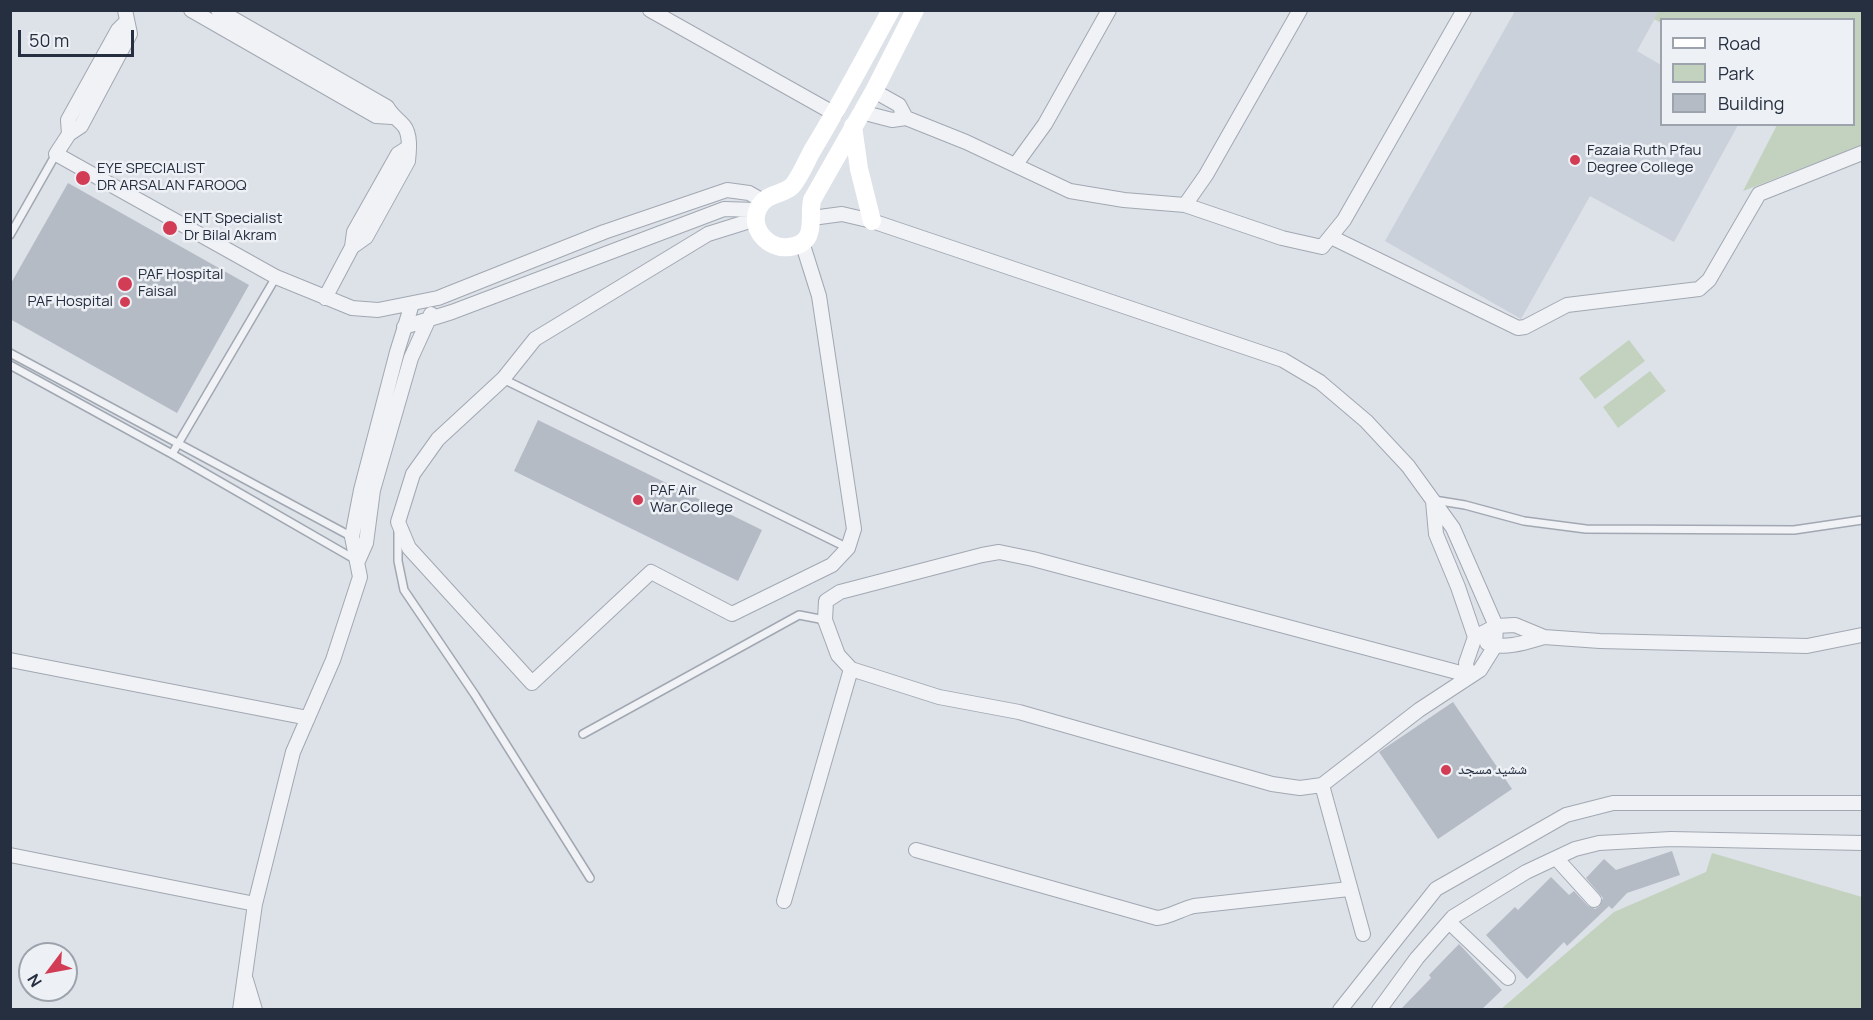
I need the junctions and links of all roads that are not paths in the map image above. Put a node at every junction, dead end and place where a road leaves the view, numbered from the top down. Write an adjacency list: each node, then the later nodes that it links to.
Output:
1 (191, 10): 14 (street)
2 (218, 10): 14 (street)
3 (650, 10): 13 (street)
4 (891, 10): 10 (street)
5 (915, 10): 11 (street)
6 (1109, 10): 19 (street)
7 (1300, 10): 20 (street)
8 (1464, 10): 25 (street)
9 (126, 16): 18 (street)
10 (882, 27): 11 (street); 13 (street)
11 (902, 36): 12 (street)
12 (873, 91): 15 (street); 16 (street)
13 (835, 114): 21 (street)
14 (392, 117): 28 (street)
15 (906, 118): 16 (street); 19 (street)
16 (857, 119): 22 (street); 23 (street)
17 (1863, 153): 25 (street)
18 (56, 154): 24 (lane); 27 (street)
19 (1016, 164): 20 (street)
20 (1185, 205): 25 (street)
21 (758, 210): 26 (street); 29 (street); 31 (street); 35 (street)
22 (812, 218): 23 (street); 26 (street)
23 (872, 221): 38 (street)
24 (10, 235)
25 (1331, 237)
26 (802, 242): 43 (street)
27 (276, 277): 28 (street); 36 (lane)
28 (325, 298): 30 (street)
29 (438, 298): 30 (street); 31 (street)
30 (412, 304): 32 (street)
31 (429, 320): 32 (street); 42 (street)
32 (404, 327): 41 (street)
33 (10, 353): 36 (lane)
34 (10, 365): 37 (lane)
35 (503, 379): 40 (street); 43 (lane)
36 (180, 442): 37 (lane); 41 (lane)
37 (172, 453): 44 (lane)
38 (1433, 500): 39 (lane); 46 (street); 48 (street)
39 (1863, 520)
40 (398, 522): 43 (street); 62 (lane)
41 (352, 537): 42 (lane); 44 (street)
42 (366, 543): 44 (street)
43 (848, 548)
44 (358, 561): 54 (street)
45 (825, 620): 52 (street); 53 (street); 55 (lane)
46 (1496, 626): 48 (street); 49 (street); 50 (street)
47 (1863, 635): 49 (street)
48 (1475, 637): 50 (street); 53 (street)
49 (1544, 637): 50 (street)
50 (1495, 646): 53 (street)
51 (10, 660): 54 (street)
52 (851, 669): 56 (street); 65 (street)
53 (1468, 675): 56 (street)
54 (308, 718): 66 (street)
55 (583, 734)
56 (1322, 785): 63 (street)
57 (1863, 803): 73 (street)
58 (1863, 843): 61 (street)
59 (916, 850): 63 (street)
60 (10, 855): 66 (street)
61 (1556, 858): 64 (street); 67 (street)
62 (590, 878)
63 (1349, 889): 68 (street)
64 (1594, 900)
65 (784, 901)
66 (255, 904): 69 (street)
67 (1449, 922): 70 (street); 74 (street)
68 (1363, 933)
69 (245, 978): 71 (street); 72 (street)
70 (1508, 978)
71 (240, 1010)
72 (255, 1010)
73 (1340, 1010)
74 (1379, 1010)

